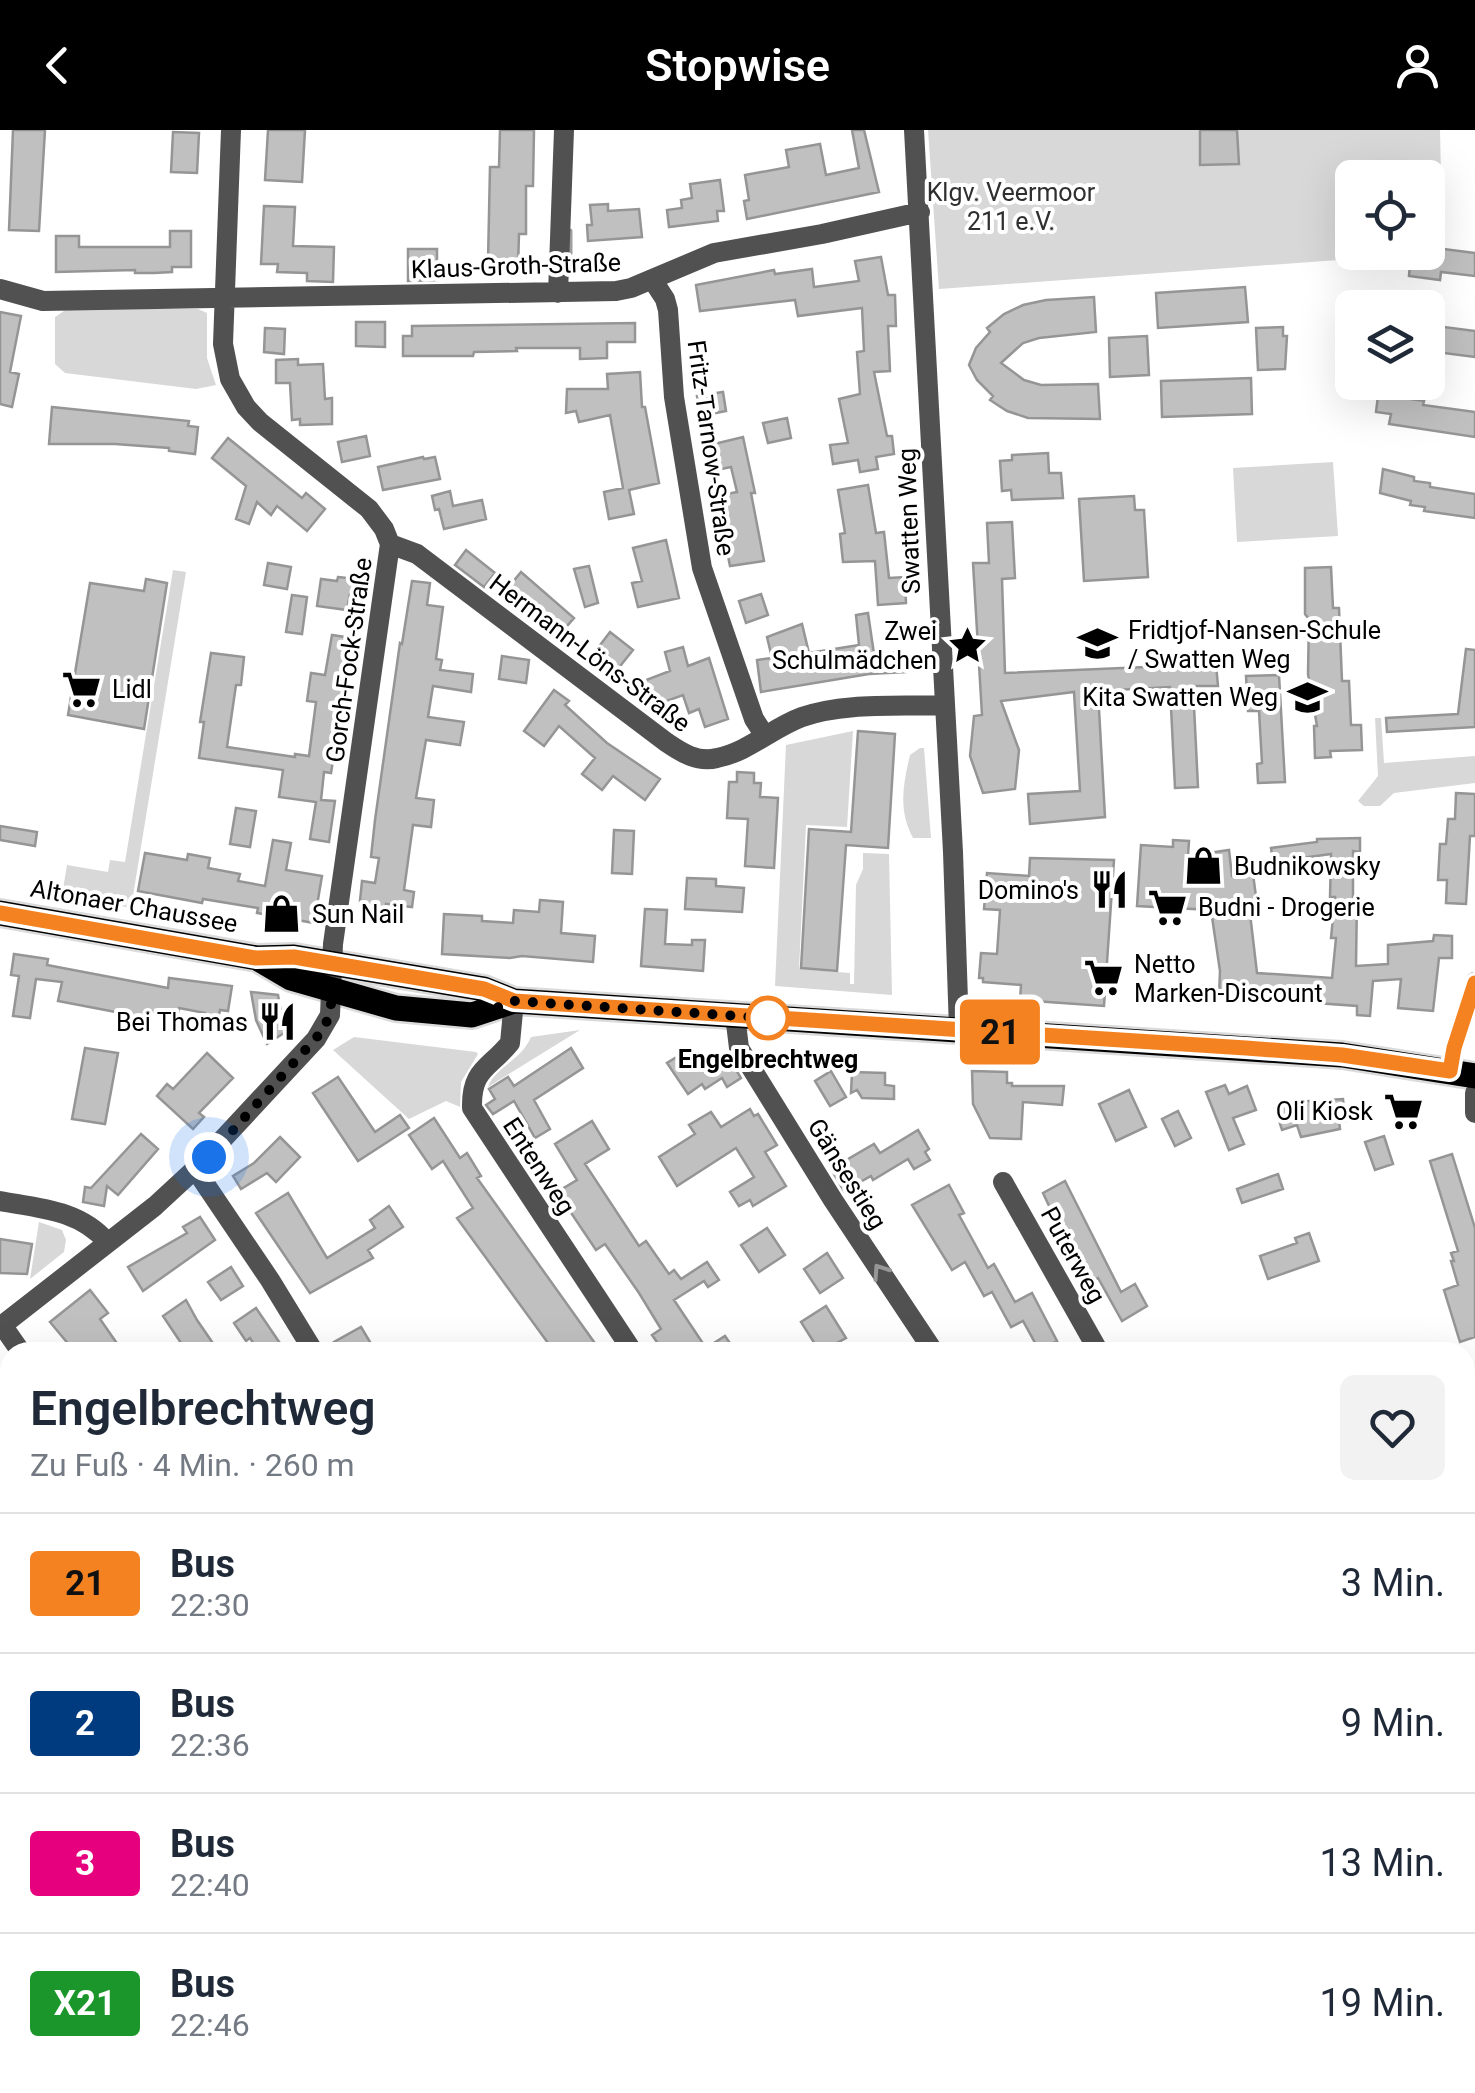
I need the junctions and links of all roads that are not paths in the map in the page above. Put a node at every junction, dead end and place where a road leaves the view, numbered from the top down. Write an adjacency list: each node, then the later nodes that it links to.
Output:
1 (231, 130): 8 (street, Gorch-Fock-Straße)
2 (564, 130): 7 (street)
3 (914, 130): 4 (street, Swatten Weg)
4 (920, 212): 5 (street, Klaus-Groth-Straße); 10 (street, Swatten Weg)
5 (652, 279): 7 (street, Klaus-Groth-Straße); 11 (street, Fritz-Tarnow-Straße)
6 (0, 288): 8 (street, Klaus-Groth-Straße)
7 (558, 293): 8 (street, Klaus-Groth-Straße)
8 (223, 298): 9 (street, Gorch-Fock-Straße)
9 (390, 544): 11 (street, Hermann-Löns-Straße); 14 (street, Gorch-Fock-Straße)
10 (943, 705): 11 (street, Hermann-Löns-Straße); 19 (street, Swatten Weg)
11 (765, 736)
12 (0, 912): 13 (main road, Altonaer Chaussee)
13 (256, 958): 14 (main road, Altonaer Chaussee); 16 (main road, Altonaer Chaussee)
14 (333, 964): 16 (street, Gorch-Fock-Straße); 17 (main road, Altonaer Chaussee)
15 (1475, 982): 20 (street)
16 (334, 992): 17 (main road, Altonaer Chaussee); 23 (street)
17 (514, 1001): 18 (main road); 29 (street, Entenweg)
18 (735, 1016): 19 (main road); 30 (street, Gänsestieg, one-way to 18)
19 (960, 1030): 20 (main road)
20 (1462, 1074)
21 (1475, 1092): 22 (street)
22 (1475, 1112)
23 (196, 1169): 26 (street); 28 (street)
24 (1003, 1182): 31 (street, Puterweg)
25 (0, 1201): 26 (street)
26 (107, 1242): 27 (street)
27 (1, 1326)
28 (308, 1342)
29 (627, 1342)
30 (927, 1342)
31 (1093, 1342)

